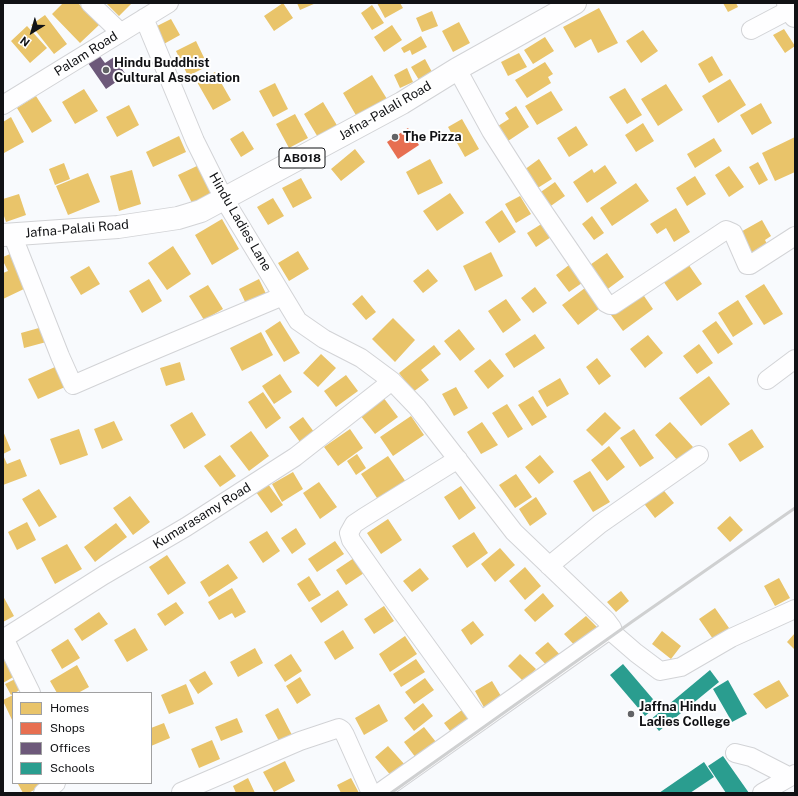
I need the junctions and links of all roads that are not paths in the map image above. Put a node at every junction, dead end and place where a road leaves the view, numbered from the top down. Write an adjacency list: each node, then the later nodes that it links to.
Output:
1 (90, 3): 7 (street)
2 (169, 3): 5 (street, Palam Road)
3 (575, 3): 8 (main road, Jafna-Palali Road / AB018)
4 (792, 9): 6 (street)
5 (144, 18): 7 (street, Palam Road); 10 (street, Hindu Ladies Lane)
6 (751, 30)
7 (120, 32): 9 (street, Palam Road)
8 (457, 69): 10 (main road, Jafna-Palali Road / AB018); 12 (street)
9 (3, 105)
10 (224, 199): 11 (main road, Jafna-Palali Road / AB018); 13 (street, Hindu Ladies Lane)
11 (7, 235): 13 (street)
12 (795, 236)
13 (283, 296): 16 (street, Hindu Ladies Lane)
14 (795, 358): 15 (street)
15 (767, 380)
16 (392, 381): 18 (street, Hindu Ladies Lane); 22 (street, Kumarasamy Road)
17 (699, 455): 19 (street)
18 (458, 459): 19 (street, Hindu Ladies Lane); 24 (street)
19 (549, 566): 21 (street, Hindu Ladies Lane)
20 (795, 609): 21 (street, Hindu Ladies Lane)
21 (612, 628): 24 (street)
22 (4, 639): 23 (street)
23 (30, 692)
24 (481, 721): 31 (street)
25 (735, 753): 26 (street)
26 (793, 775): 32 (street)
27 (55, 784): 28 (street)
28 (43, 793)
29 (182, 793): 30 (street)
30 (371, 793)
31 (378, 793)
32 (762, 793)

